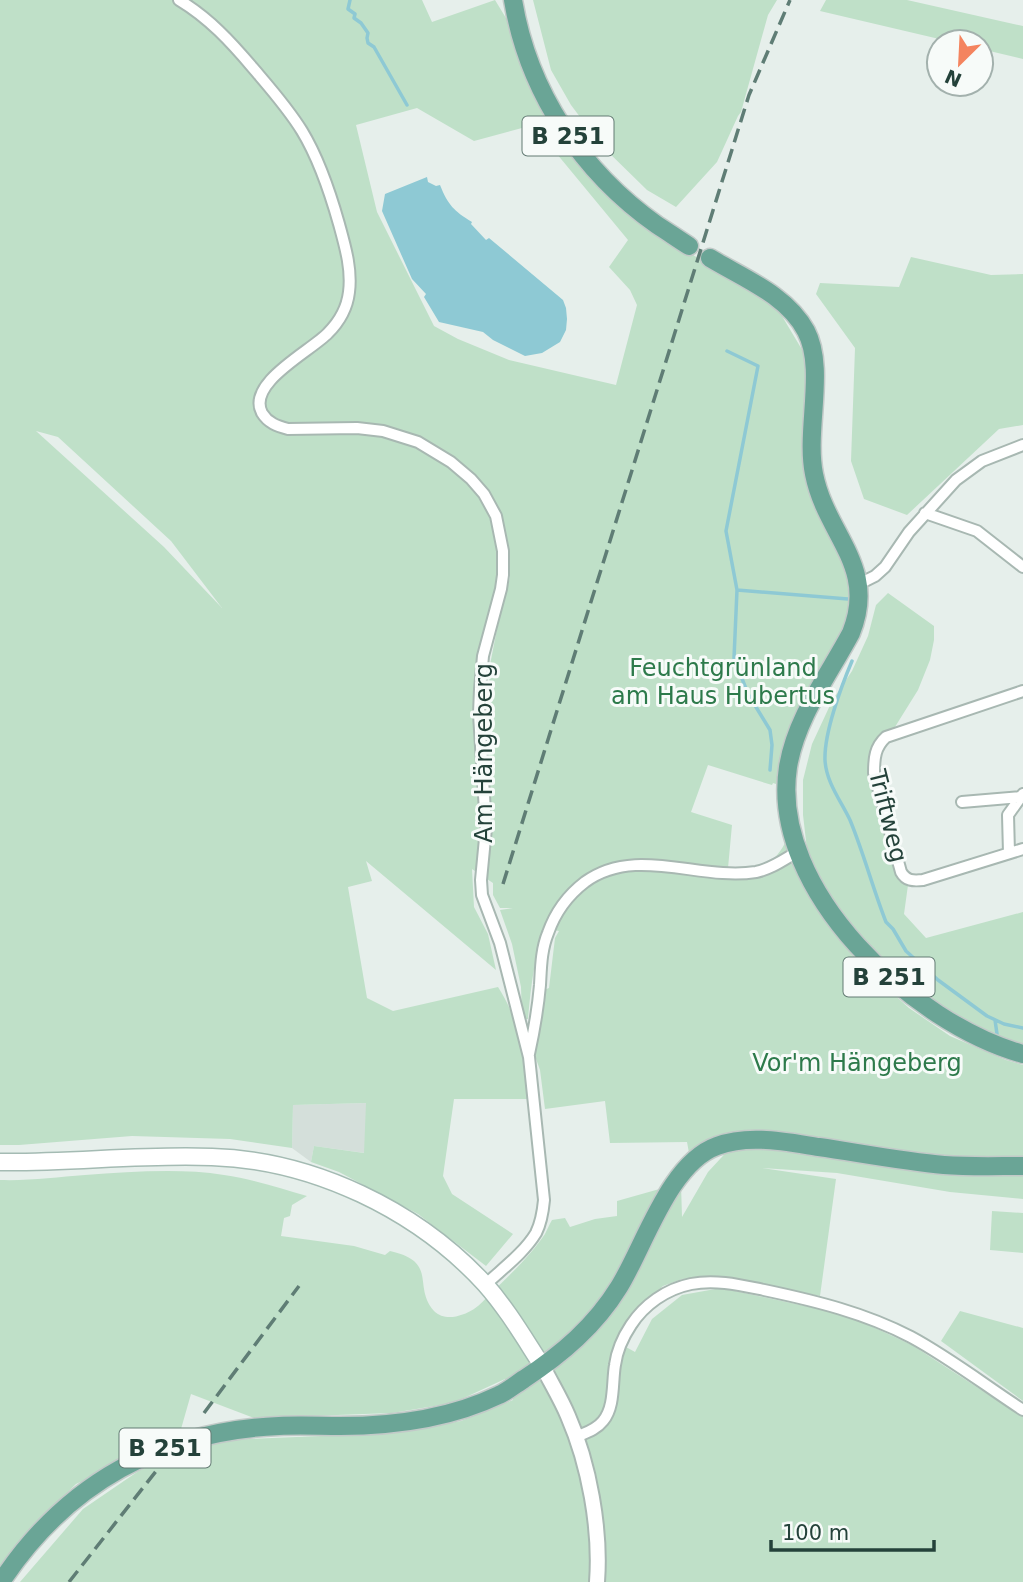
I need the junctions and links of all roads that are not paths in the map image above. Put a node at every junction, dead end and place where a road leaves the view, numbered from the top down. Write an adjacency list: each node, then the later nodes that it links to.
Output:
1 (179, 0): 16 (street, Am Hängeberg)
2 (513, 0): 3 (main road, B 251)
3 (689, 246)
4 (710, 258): 8 (main road, B 251)
5 (1023, 445): 6 (street)
6 (925, 513): 7 (street); 8 (street)
7 (1023, 567)
8 (859, 584): 13 (main road, B 251)
9 (1023, 691): 14 (street, Triftweg)
10 (1022, 796): 11 (street); 14 (street)
11 (962, 802)
12 (1023, 849): 14 (street, Triftweg)
13 (799, 851): 15 (main road, B 251); 16 (street)
14 (1009, 853)
15 (1023, 1054)
16 (529, 1057): 19 (street, Am Hängeberg)
17 (0, 1162): 19 (main road)
18 (1023, 1166): 20 (main road, B 251)
19 (485, 1285): 20 (main road)
20 (543, 1367): 22 (street); 23 (main road, B 251)
21 (1023, 1410): 22 (street)
22 (576, 1437): 24 (street)
23 (1, 1582)
24 (597, 1582)

